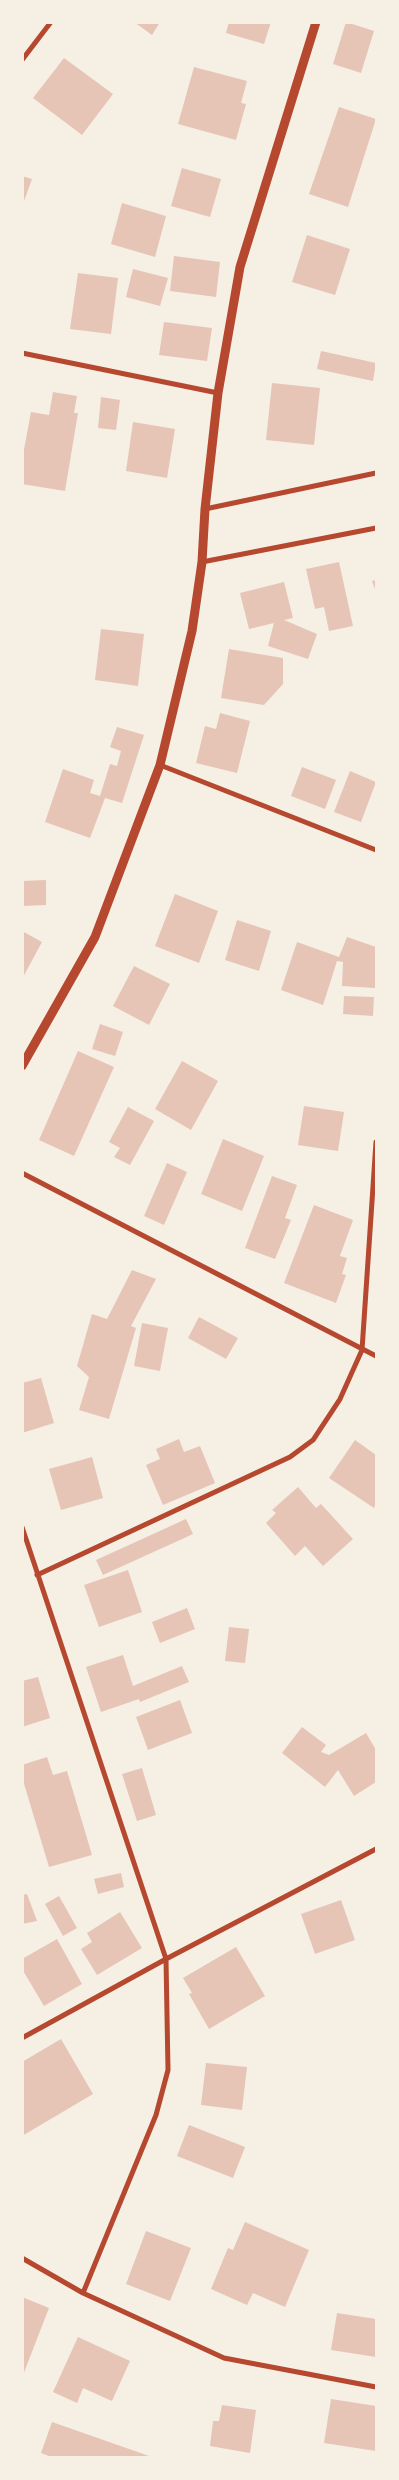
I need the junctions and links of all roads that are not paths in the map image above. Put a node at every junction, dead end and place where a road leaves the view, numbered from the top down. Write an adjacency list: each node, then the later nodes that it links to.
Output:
1 (51, 22): 3 (street)
2 (316, 22): 5 (street)
3 (22, 60)
4 (22, 354): 5 (street)
5 (218, 393): 7 (street)
6 (376, 473): 7 (street)
7 (205, 510): 9 (street)
8 (376, 528): 9 (street)
9 (202, 562): 10 (street)
10 (160, 765): 11 (street); 12 (street)
11 (376, 850)
12 (22, 1066)
13 (376, 1142): 15 (street)
14 (22, 1173): 15 (street)
15 (362, 1350): 16 (street); 18 (street)
16 (376, 1356)
17 (22, 1527): 18 (street)
18 (37, 1575): 20 (street)
19 (376, 1849): 20 (street)
20 (166, 1959): 21 (street); 23 (street)
21 (22, 2038)
22 (22, 2258): 23 (street)
23 (83, 2293): 24 (street)
24 (376, 2387)

